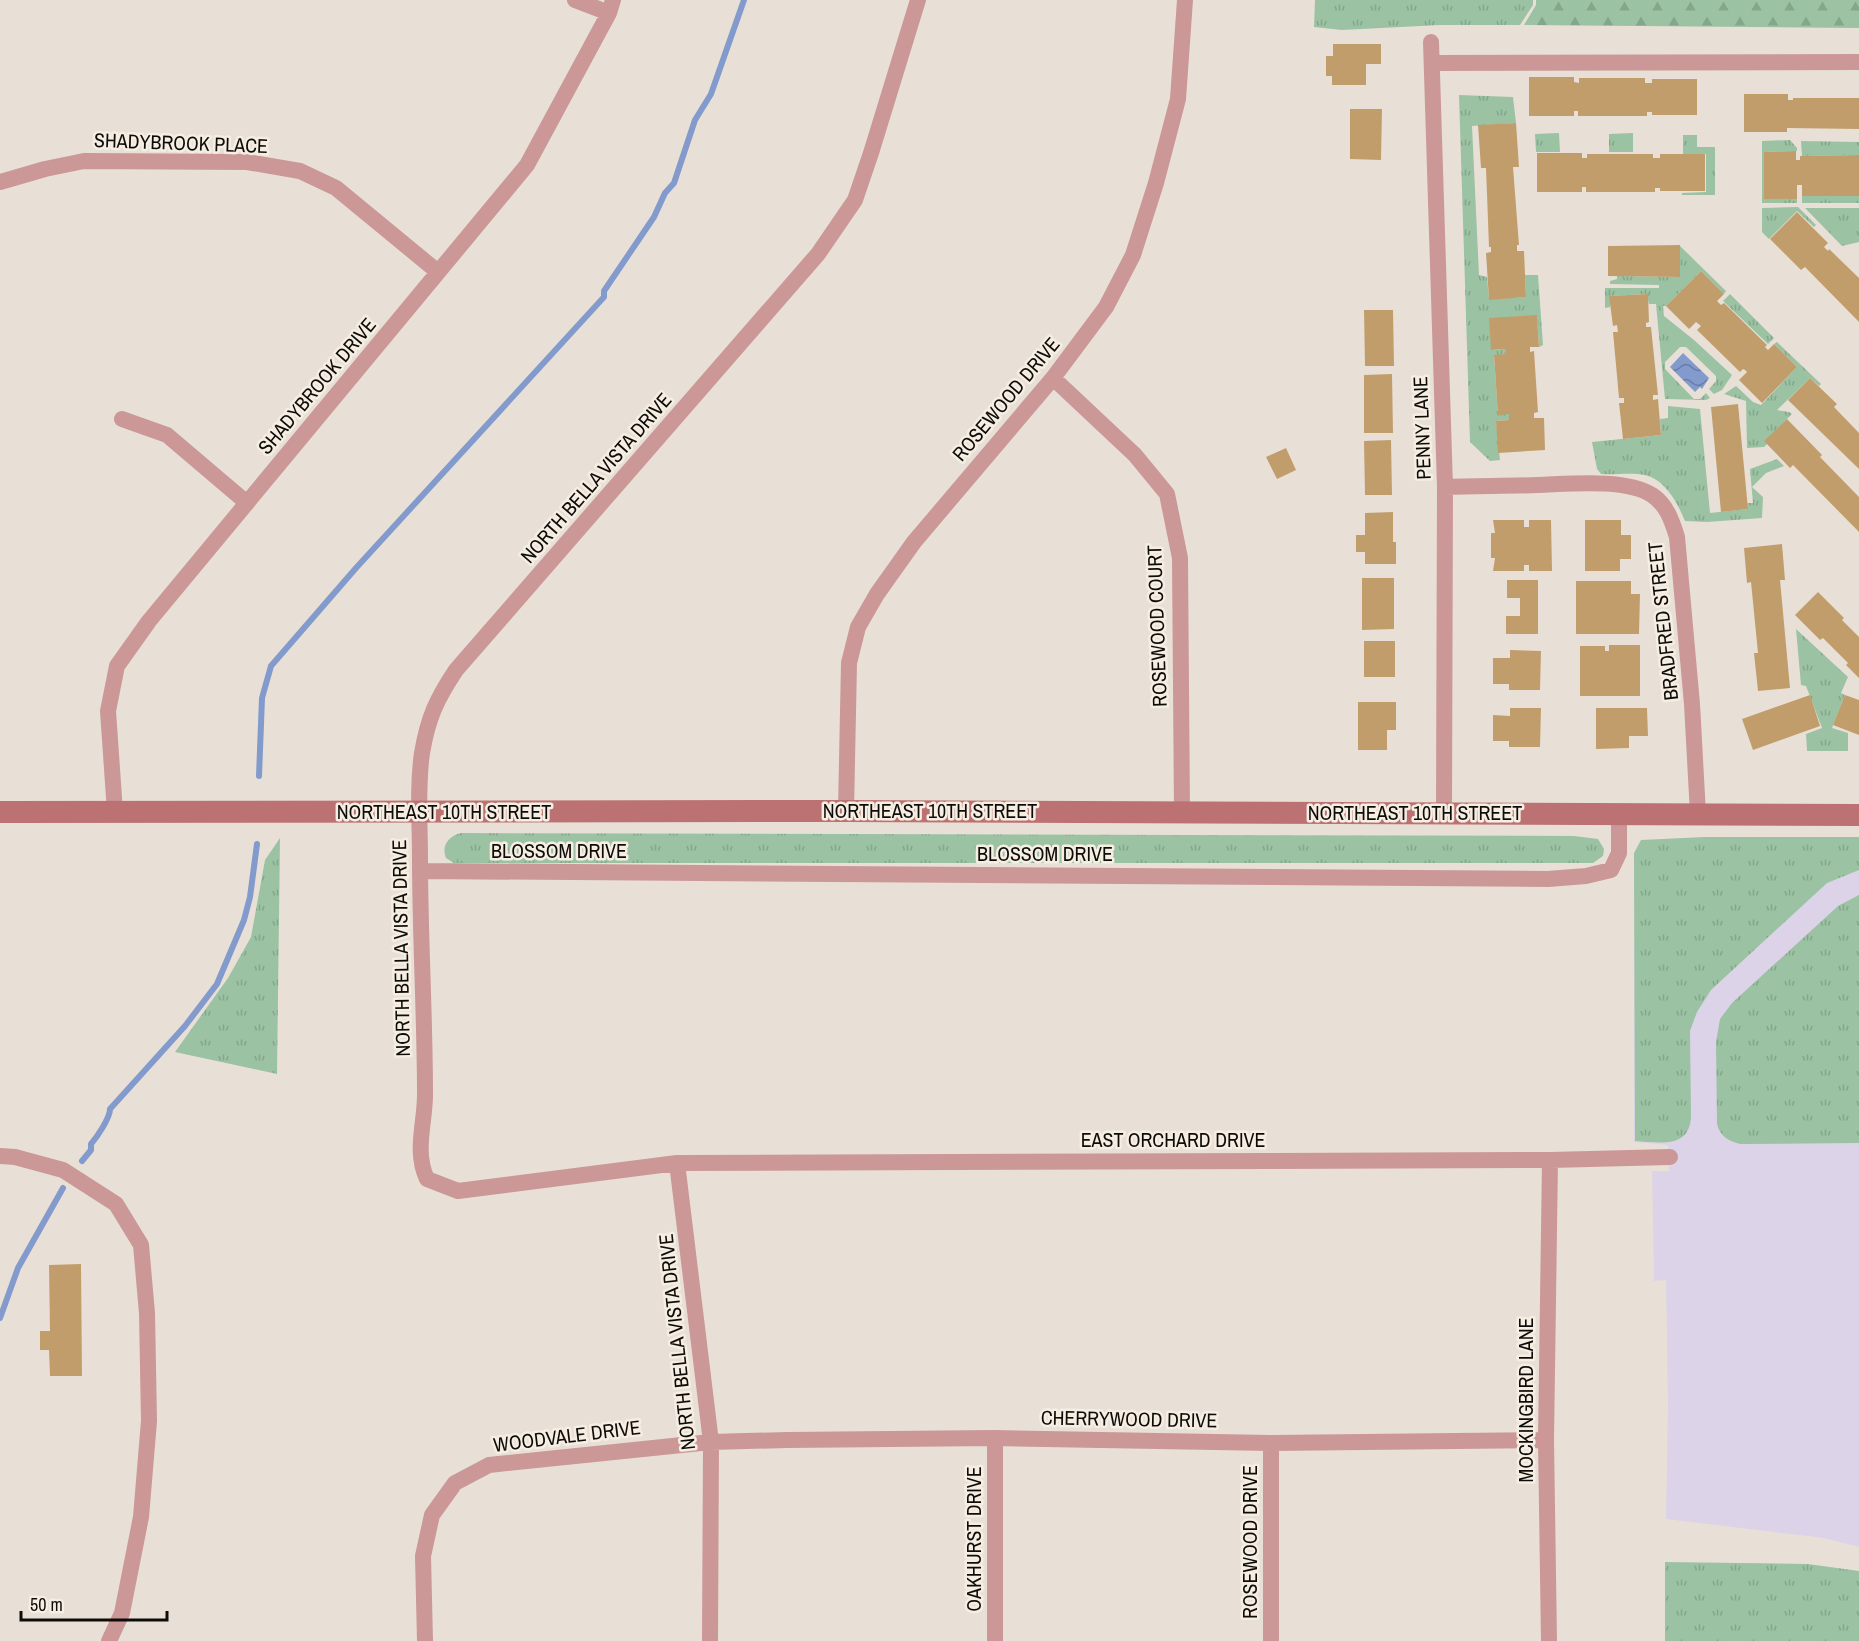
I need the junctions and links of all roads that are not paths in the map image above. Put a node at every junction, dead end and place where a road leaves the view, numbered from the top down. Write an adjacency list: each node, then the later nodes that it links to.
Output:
1 (574, 0): 4 (street)
2 (918, 0): 17 (street, NORTH BELLA VISTA DRIVE)
3 (1185, 0): 10 (street, ROSEWOOD DRIVE)
4 (611, 7): 9 (street, SHADYBROOK DRIVE)
5 (1431, 42): 7 (street, PENNY LANE)
6 (1859, 62): 7 (street)
7 (1432, 63): 12 (street, PENNY LANE)
8 (0, 182): 9 (street, SHADYBROOK PLACE)
9 (438, 272): 13 (street, SHADYBROOK DRIVE)
10 (1053, 378): 14 (street, ROSEWOOD DRIVE); 18 (street, ROSEWOOD COURT)
11 (122, 419): 13 (street)
12 (1445, 487): 19 (street, PENNY LANE); 21 (street, BRADFRED STREET)
13 (247, 503): 16 (street, SHADYBROOK DRIVE)
14 (846, 811): 17 (main road, NORTHEAST 10TH STREET); 18 (main road, NORTHEAST 10TH STREET)
15 (0, 812): 16 (main road, NORTHEAST 10TH STREET)
16 (115, 812): 17 (main road, NORTHEAST 10TH STREET)
17 (420, 812): 23 (street, NORTH BELLA VISTA DRIVE)
18 (1182, 813): 19 (main road, NORTHEAST 10TH STREET)
19 (1444, 813): 20 (main road, NORTHEAST 10TH STREET)
20 (1619, 814): 21 (main road, NORTHEAST 10TH STREET); 23 (street, BLOSSOM DRIVE)
21 (1698, 814): 22 (main road, NORTHEAST 10TH STREET)
22 (1859, 815)
23 (420, 871): 27 (street, NORTH BELLA VISTA DRIVE)
24 (0, 1156): 32 (street)
25 (1670, 1157): 26 (street, EAST ORCHARD DRIVE)
26 (1550, 1160): 27 (street, EAST ORCHARD DRIVE); 29 (street, MOCKINGBIRD LANE)
27 (677, 1163): 30 (street, NORTH BELLA VISTA DRIVE)
28 (995, 1438): 30 (street, CHERRYWOOD DRIVE); 31 (street, CHERRYWOOD DRIVE); 35 (street, OAKHURST DRIVE)
29 (1546, 1440): 31 (street, CHERRYWOOD DRIVE); 37 (street, MOCKINGBIRD LANE)
30 (711, 1442): 33 (street, WOODVALE DRIVE); 34 (street, NORTH BELLA VISTA DRIVE)
31 (1271, 1443): 36 (street, ROSEWOOD DRIVE)
32 (109, 1641)
33 (425, 1641)
34 (710, 1641)
35 (995, 1641)
36 (1271, 1641)
37 (1549, 1641)

